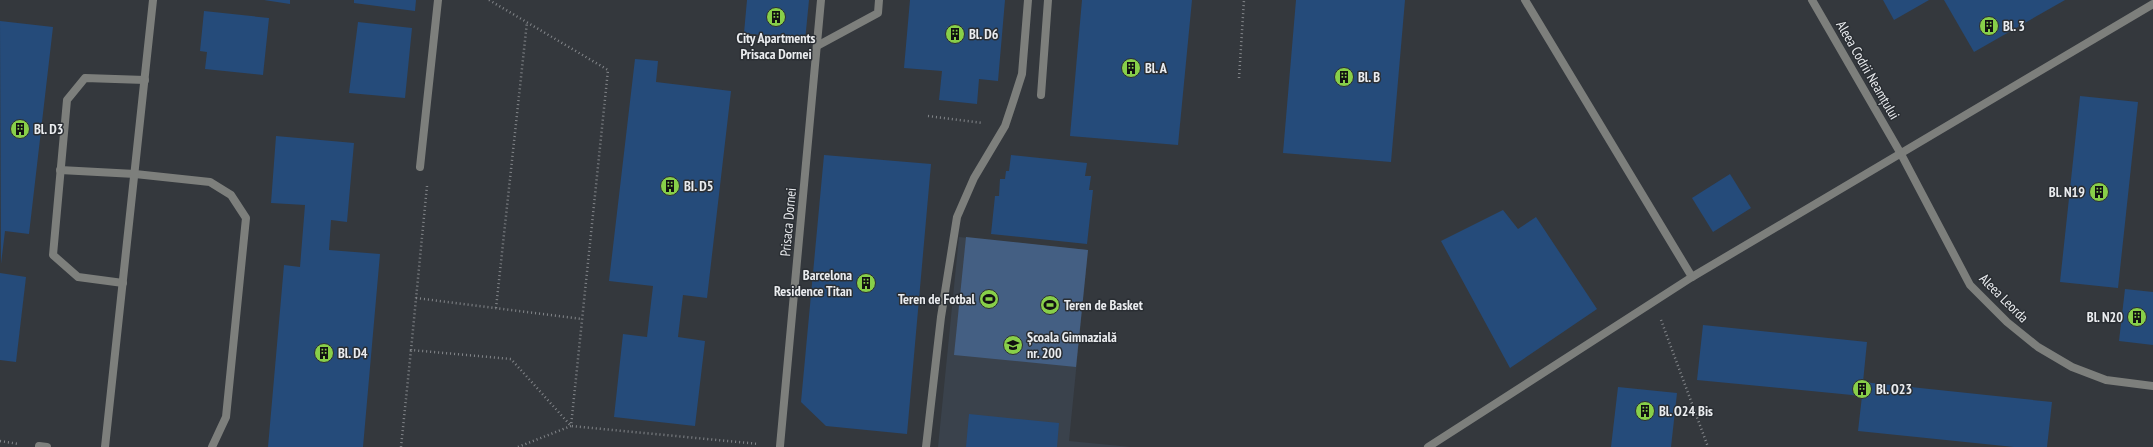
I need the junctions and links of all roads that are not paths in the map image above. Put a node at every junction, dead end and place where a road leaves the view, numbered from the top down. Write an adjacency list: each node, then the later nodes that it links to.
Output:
1 (153, 0): 11 (street)
2 (438, 0): 14 (street)
3 (821, 0): 10 (street, Prisaca Dornei)
4 (879, 0): 10 (street)
5 (1028, 0): 23 (street)
6 (1048, 0): 12 (street)
7 (1526, 0): 17 (street)
8 (1812, 0): 13 (street, Aleea Codrii Neamțului)
9 (2153, 4): 13 (street)
10 (817, 46): 20 (street, Prisaca Dornei)
11 (145, 80): 15 (street); 16 (street)
12 (1041, 95)
13 (1901, 154): 17 (street); 19 (street, Aleea Leorda)
14 (420, 167)
15 (60, 170): 16 (street); 18 (street)
16 (135, 174): 18 (street); 22 (street)
17 (1692, 277): 24 (street)
18 (123, 283): 21 (street)
19 (2153, 386)
20 (780, 446)
21 (105, 447)
22 (212, 447)
23 (926, 447)
24 (1428, 447)

